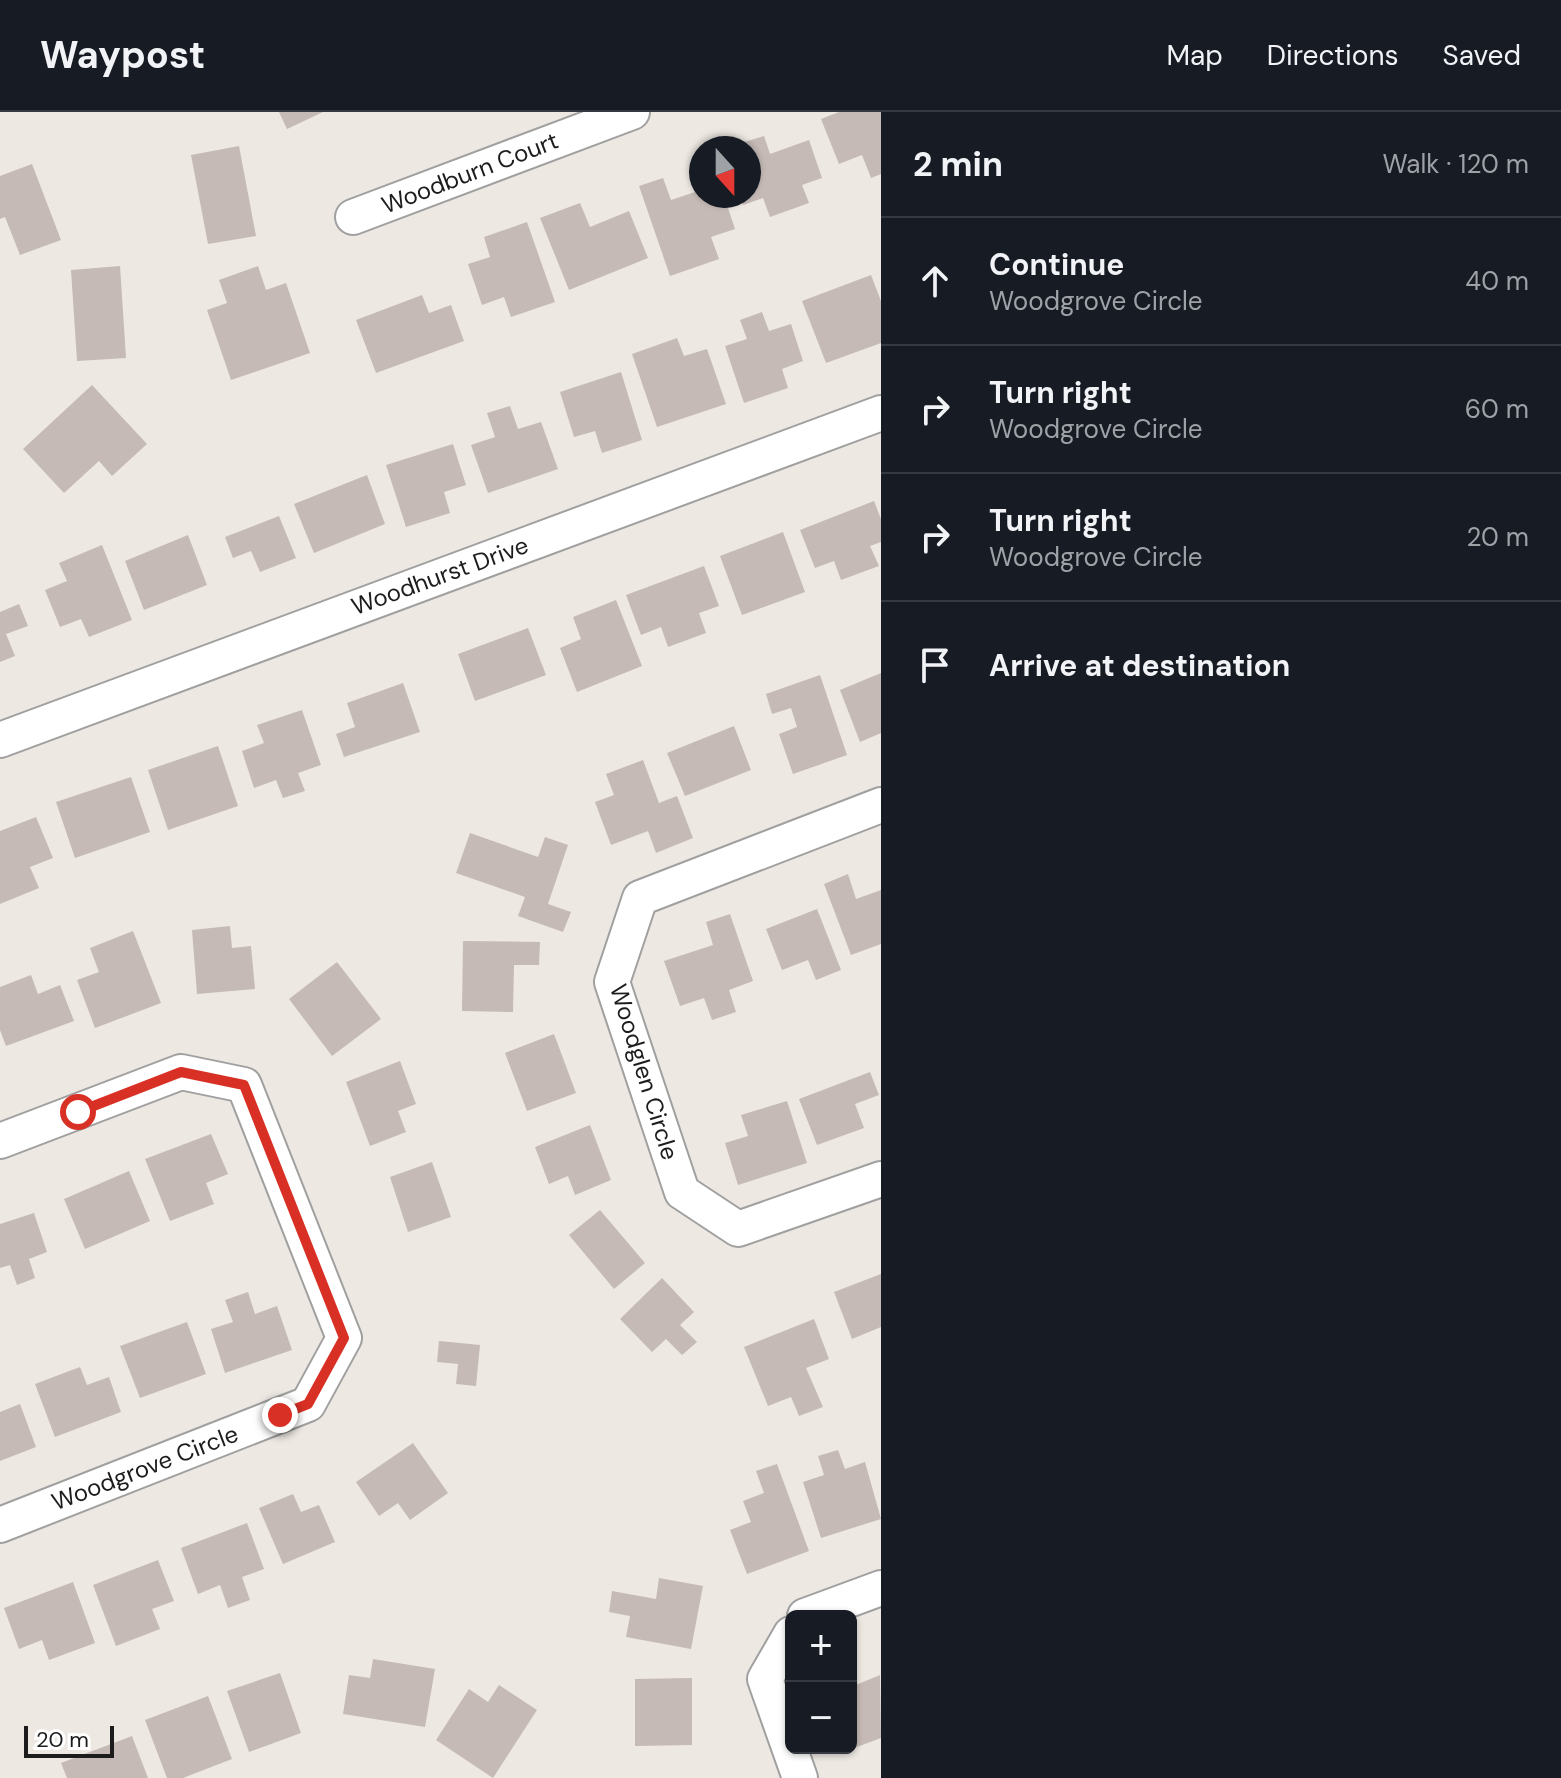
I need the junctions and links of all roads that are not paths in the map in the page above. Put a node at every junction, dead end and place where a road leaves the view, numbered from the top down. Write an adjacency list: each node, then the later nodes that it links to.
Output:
1 (632, 112): 2 (street, Woodburn Court)
2 (353, 217)
3 (881, 413): 4 (street, Woodhurst Drive)
4 (0, 740)
5 (881, 805): 7 (street, Woodglen Circle)
6 (0, 1141): 8 (street, Woodgrove Circle)
7 (881, 1179)
8 (0, 1525)
9 (881, 1588): 10 (street)
10 (821, 1610)
11 (785, 1644): 12 (street)
12 (800, 1778)

